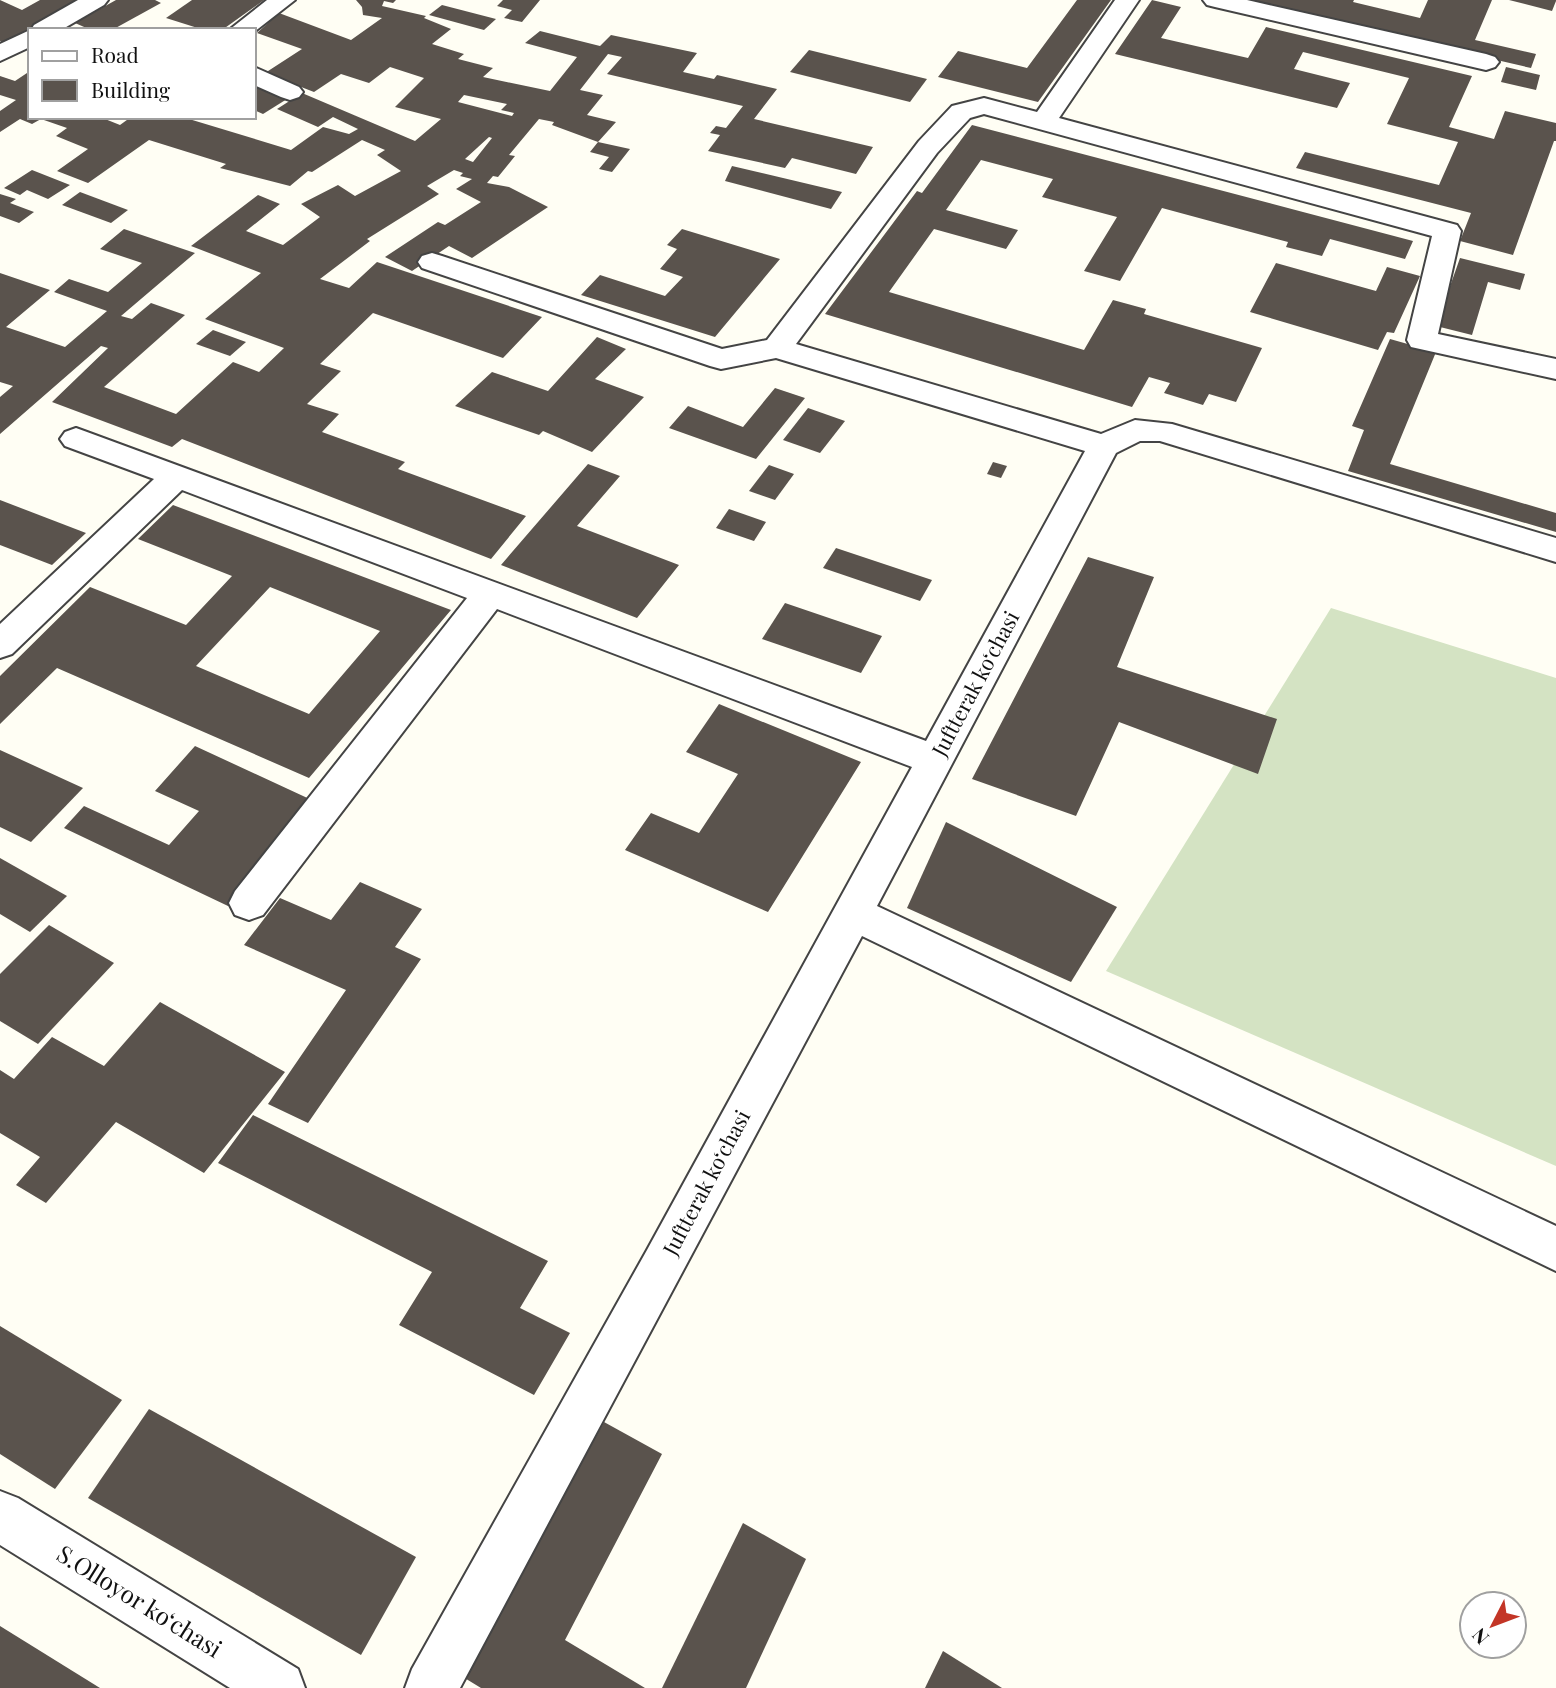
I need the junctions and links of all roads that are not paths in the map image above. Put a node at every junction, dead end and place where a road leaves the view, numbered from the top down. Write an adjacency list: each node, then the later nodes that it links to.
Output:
1 (96, 0): 5 (street)
2 (284, 0): 6 (street)
3 (1127, 0): 12 (street)
4 (1215, 0): 9 (street)
5 (47, 28)
6 (244, 28)
7 (28, 38): 8 (street)
8 (0, 54)
9 (1486, 62)
10 (256, 76): 11 (street)
11 (290, 92)
12 (1043, 122): 14 (street); 15 (street)
13 (432, 262): 14 (street)
14 (777, 348): 17 (street)
15 (1556, 369)
16 (76, 439): 18 (street)
17 (1104, 446): 19 (street); 22 (street, Juftterak koʻchasi)
18 (177, 476): 20 (street); 21 (street)
19 (1556, 550)
20 (492, 592): 22 (street); 23 (street)
21 (0, 645)
22 (935, 760): 24 (street, Juftterak koʻchasi)
23 (249, 903)
24 (851, 912): 25 (street); 28 (street, Juftterak koʻchasi)
25 (1556, 1249)
26 (0, 1516): 27 (street, S.Olloyor koʻchasi)
27 (278, 1688)
28 (431, 1688)

